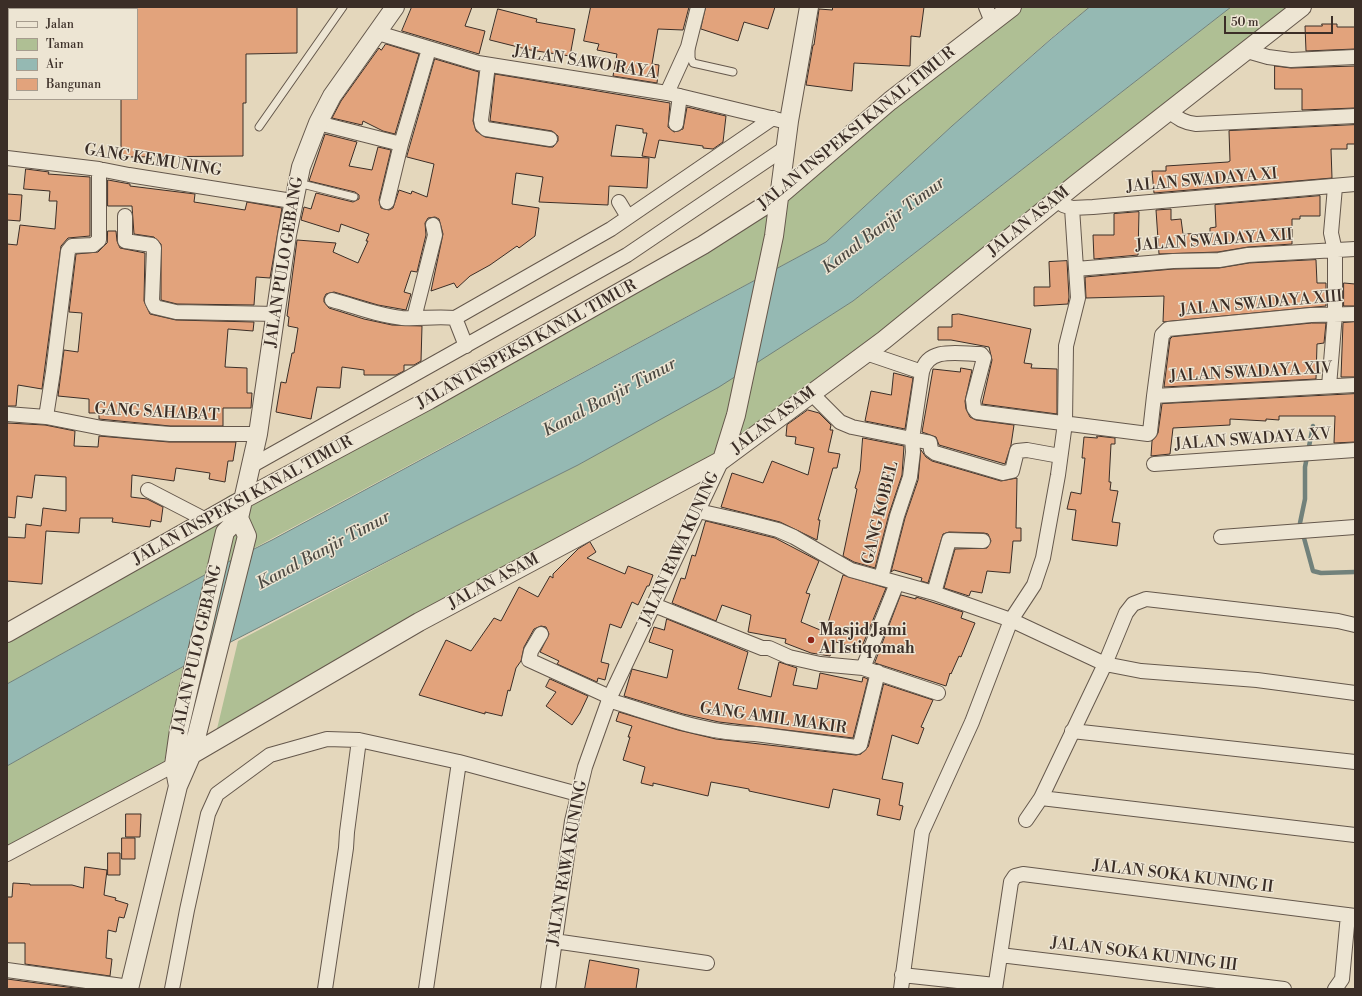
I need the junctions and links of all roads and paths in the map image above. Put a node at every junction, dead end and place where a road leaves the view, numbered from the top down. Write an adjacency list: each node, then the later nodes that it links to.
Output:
1 (343, 7): 21 (lane)
2 (395, 7): 9 (street, JALAN PULO GEBANG)
3 (698, 7): 15 (street)
4 (702, 7): 14 (lane)
5 (809, 7): 18 (street, JALAN RAWA KUNING)
6 (1012, 7): 8 (street, JALAN INSPEKSI KANAL TIMUR)
7 (1302, 7): 11 (street, JALAN ASAM)
8 (989, 15): 31 (street, JALAN INSPEKSI KANAL TIMUR)
9 (378, 33): 10 (street, JALAN SAWO RAYA); 19 (street, JALAN PULO GEBANG)
10 (429, 49): 13 (street, JALAN SAWO RAYA); 23 (street)
11 (1247, 51): 12 (street); 16 (street, JALAN ASAM)
12 (1355, 57)
13 (488, 65): 15 (street, JALAN SAWO RAYA); 22 (street)
14 (733, 72)
15 (674, 94): 18 (street, JALAN SAWO RAYA); 20 (street)
16 (1170, 110): 17 (street); 35 (street, JALAN ASAM)
17 (1355, 116)
18 (781, 120): 24 (street, JALAN RAWA KUNING); 38 (street)
19 (318, 123): 23 (street); 27 (street, JALAN PULO GEBANG)
20 (676, 124)
21 (259, 127)
22 (550, 139)
23 (401, 144): 33 (street)
24 (785, 148): 31 (street, JALAN RAWA KUNING); 49 (street)
25 (7, 158): 26 (street, GANG KEMUNING)
26 (99, 169): 32 (street, GANG KEMUNING); 57 (street)
27 (296, 183): 30 (lane); 32 (street, JALAN PULO GEBANG)
28 (1355, 184): 29 (street, JALAN SWADAYA XI)
29 (1330, 187): 36 (street, JALAN SWADAYA XI); 41 (street)
30 (354, 197)
31 (778, 197): 63 (street, JALAN RAWA KUNING); 67 (street, JALAN INSPEKSI KANAL TIMUR)
32 (292, 201): 44 (street, JALAN PULO GEBANG)
33 (387, 202)
34 (619, 202): 38 (street)
35 (1054, 202): 36 (street, JALAN SWADAYA XI); 50 (street, JALAN ASAM)
36 (1072, 208): 42 (street)
37 (125, 216): 44 (street)
38 (628, 217): 48 (street)
39 (433, 225): 47 (street)
40 (1355, 249): 41 (street, JALAN SWADAYA XII)
41 (1329, 252): 42 (street, JALAN SWADAYA XII); 45 (street)
42 (1076, 269): 58 (street)
43 (332, 300): 47 (street)
44 (277, 314): 59 (street, JALAN PULO GEBANG)
45 (1332, 314): 46 (street, JALAN SWADAYA XIII); 53 (street); 55 (street, JALAN SWADAYA XIII)
46 (1355, 314)
47 (414, 318): 48 (street)
48 (455, 318): 49 (street)
49 (466, 346): 65 (street)
50 (866, 353): 51 (street); 54 (street, JALAN ASAM)
51 (922, 372): 58 (street, JALAN SWADAYA XIV); 60 (street, GANG KOBEL)
52 (1355, 385): 53 (street, JALAN SWADAYA XIV)
53 (1324, 386): 55 (street, JALAN SWADAYA XIV)
54 (811, 393): 60 (street); 63 (street, JALAN ASAM)
55 (1154, 396): 58 (street, JALAN SWADAYA XIV)
56 (7, 414): 57 (street, GANG SAHABAT)
57 (46, 417): 59 (street, GANG SAHABAT)
58 (1065, 423): 62 (street)
59 (258, 434): 65 (street, JALAN PULO GEBANG)
60 (912, 439): 62 (street); 74 (street, GANG KOBEL)
61 (1355, 450): 64 (street, JALAN SWADAYA XV)
62 (1060, 456): 78 (street)
63 (722, 460): 68 (street, JALAN RAWA KUNING); 91 (street, JALAN ASAM)
64 (1154, 464)
65 (251, 466): 67 (street, JALAN PULO GEBANG)
66 (148, 490): 70 (street)
67 (244, 499): 69 (street, JALAN PULO GEBANG); 70 (street, JALAN INSPEKSI KANAL TIMUR)
68 (698, 511): 74 (street); 77 (street, JALAN RAWA KUNING)
69 (239, 518): 88 (street, JALAN PULO GEBANG); 88 (street, JALAN PULO GEBANG)
70 (206, 520): 80 (street, JALAN INSPEKSI KANAL TIMUR)
71 (1355, 527): 72 (street)
72 (1220, 537)
73 (983, 541): 76 (street)
74 (881, 578): 75 (street)
75 (896, 583): 76 (street); 83 (street)
76 (934, 593): 78 (street)
77 (654, 605): 83 (street); 87 (street, JALAN RAWA KUNING)
78 (1010, 620): 82 (street); 106 (street)
79 (1355, 625): 82 (street)
80 (7, 633)
81 (541, 634): 87 (street, GANG AMIL MAKIR)
82 (1105, 664): 86 (street); 89 (street)
83 (863, 668): 84 (street)
84 (878, 672): 85 (street); 87 (street, GANG AMIL MAKIR)
85 (938, 693)
86 (1355, 693)
87 (609, 698): 96 (street, JALAN RAWA KUNING)
88 (188, 729): 91 (street, JALAN PULO GEBANG); 94 (street, JALAN PULO GEBANG)
89 (1072, 731): 93 (street); 97 (street)
90 (359, 740): 92 (street); 109 (street); 110 (street)
91 (192, 754): 94 (street, JALAN ASAM); 95 (street, JALAN PULO GEBANG)
92 (459, 762): 96 (street); 111 (street)
93 (1355, 762)
94 (174, 764): 95 (street, JALAN PULO GEBANG); 100 (street)
95 (178, 786): 108 (street, JALAN PULO GEBANG)
96 (578, 794): 102 (street, JALAN RAWA KUNING)
97 (1041, 798): 98 (street); 99 (street)
98 (1026, 820)
99 (1355, 835)
100 (7, 854)
101 (1352, 916): 103 (street, JALAN SOKA KUNING II); 115 (street)
102 (554, 941): 104 (street); 112 (street, JALAN RAWA KUNING)
103 (1000, 955): 107 (street); 114 (street, JALAN SOKA KUNING III)
104 (707, 963)
105 (7, 970): 108 (street)
106 (902, 975): 107 (street); 113 (street)
107 (995, 987)
108 (130, 988)
109 (172, 989)
110 (324, 989)
111 (426, 989)
112 (548, 989)
113 (901, 989)
114 (1284, 989)
115 (1335, 989)

